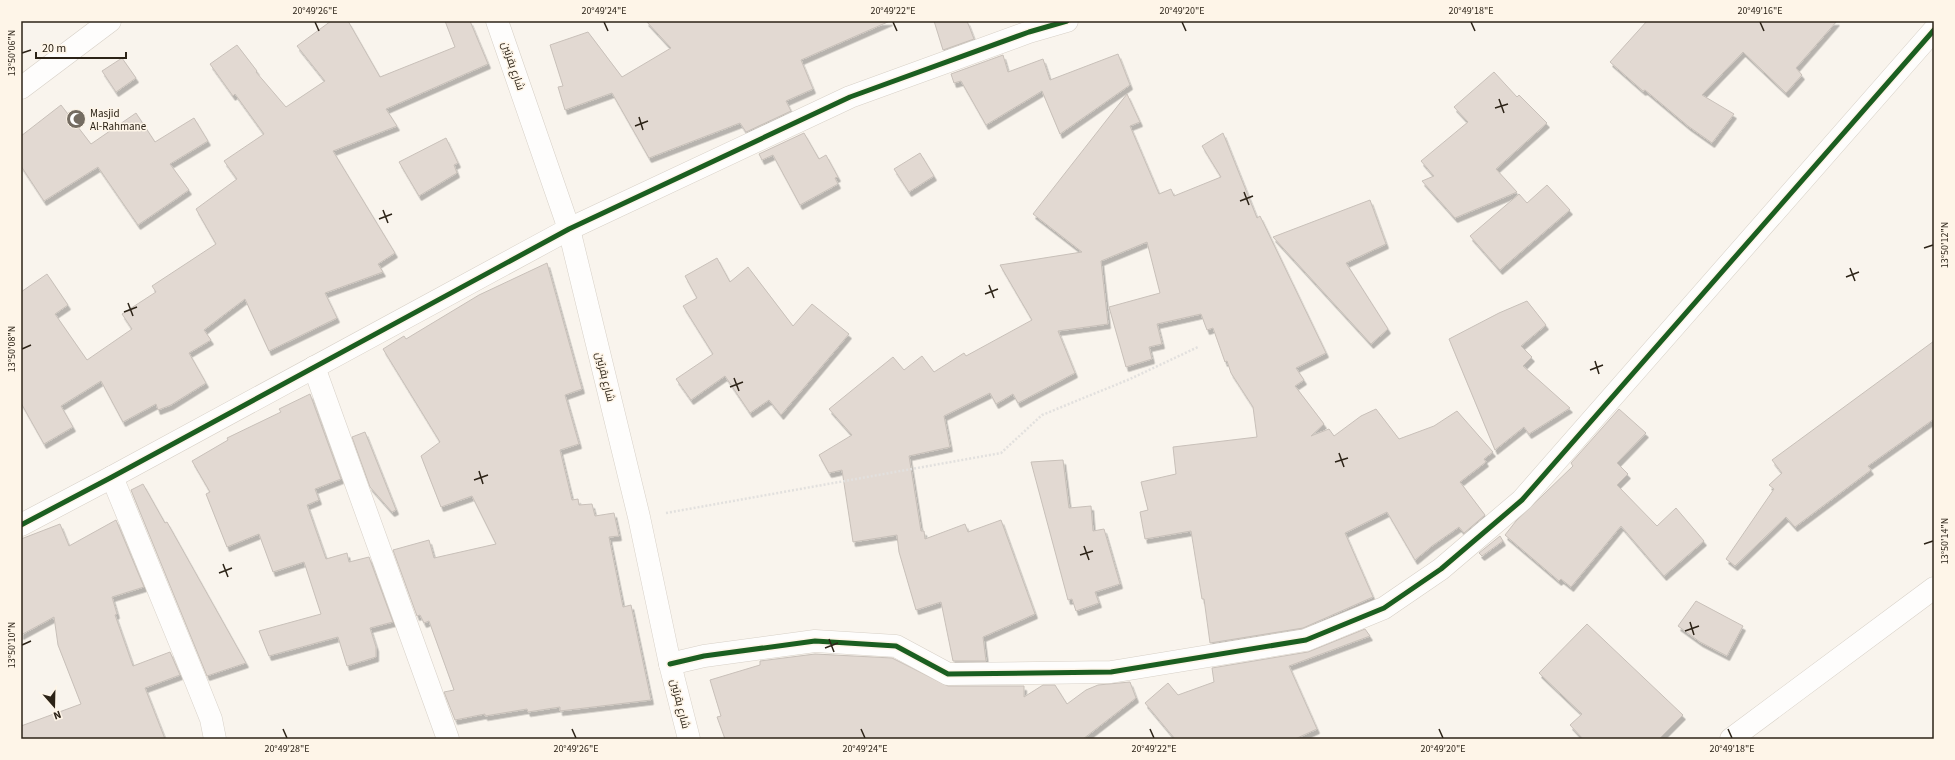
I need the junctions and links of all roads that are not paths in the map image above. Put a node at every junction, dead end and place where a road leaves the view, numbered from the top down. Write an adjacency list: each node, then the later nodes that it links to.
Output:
1 (110, 21): 5 (street)
2 (497, 21): 6 (street, شارع بقرتين)
3 (1066, 21): 6 (street)
4 (1934, 30): 11 (street)
5 (21, 88)
6 (569, 229): 7 (street); 11 (street, شارع بقرتين)
7 (314, 367): 8 (street); 13 (street)
8 (112, 477): 9 (street); 12 (street)
9 (21, 525)
10 (1934, 588): 15 (street)
11 (670, 664): 14 (street, شارع بقرتين)
12 (215, 739)
13 (448, 739)
14 (689, 739)
15 (1731, 739)

